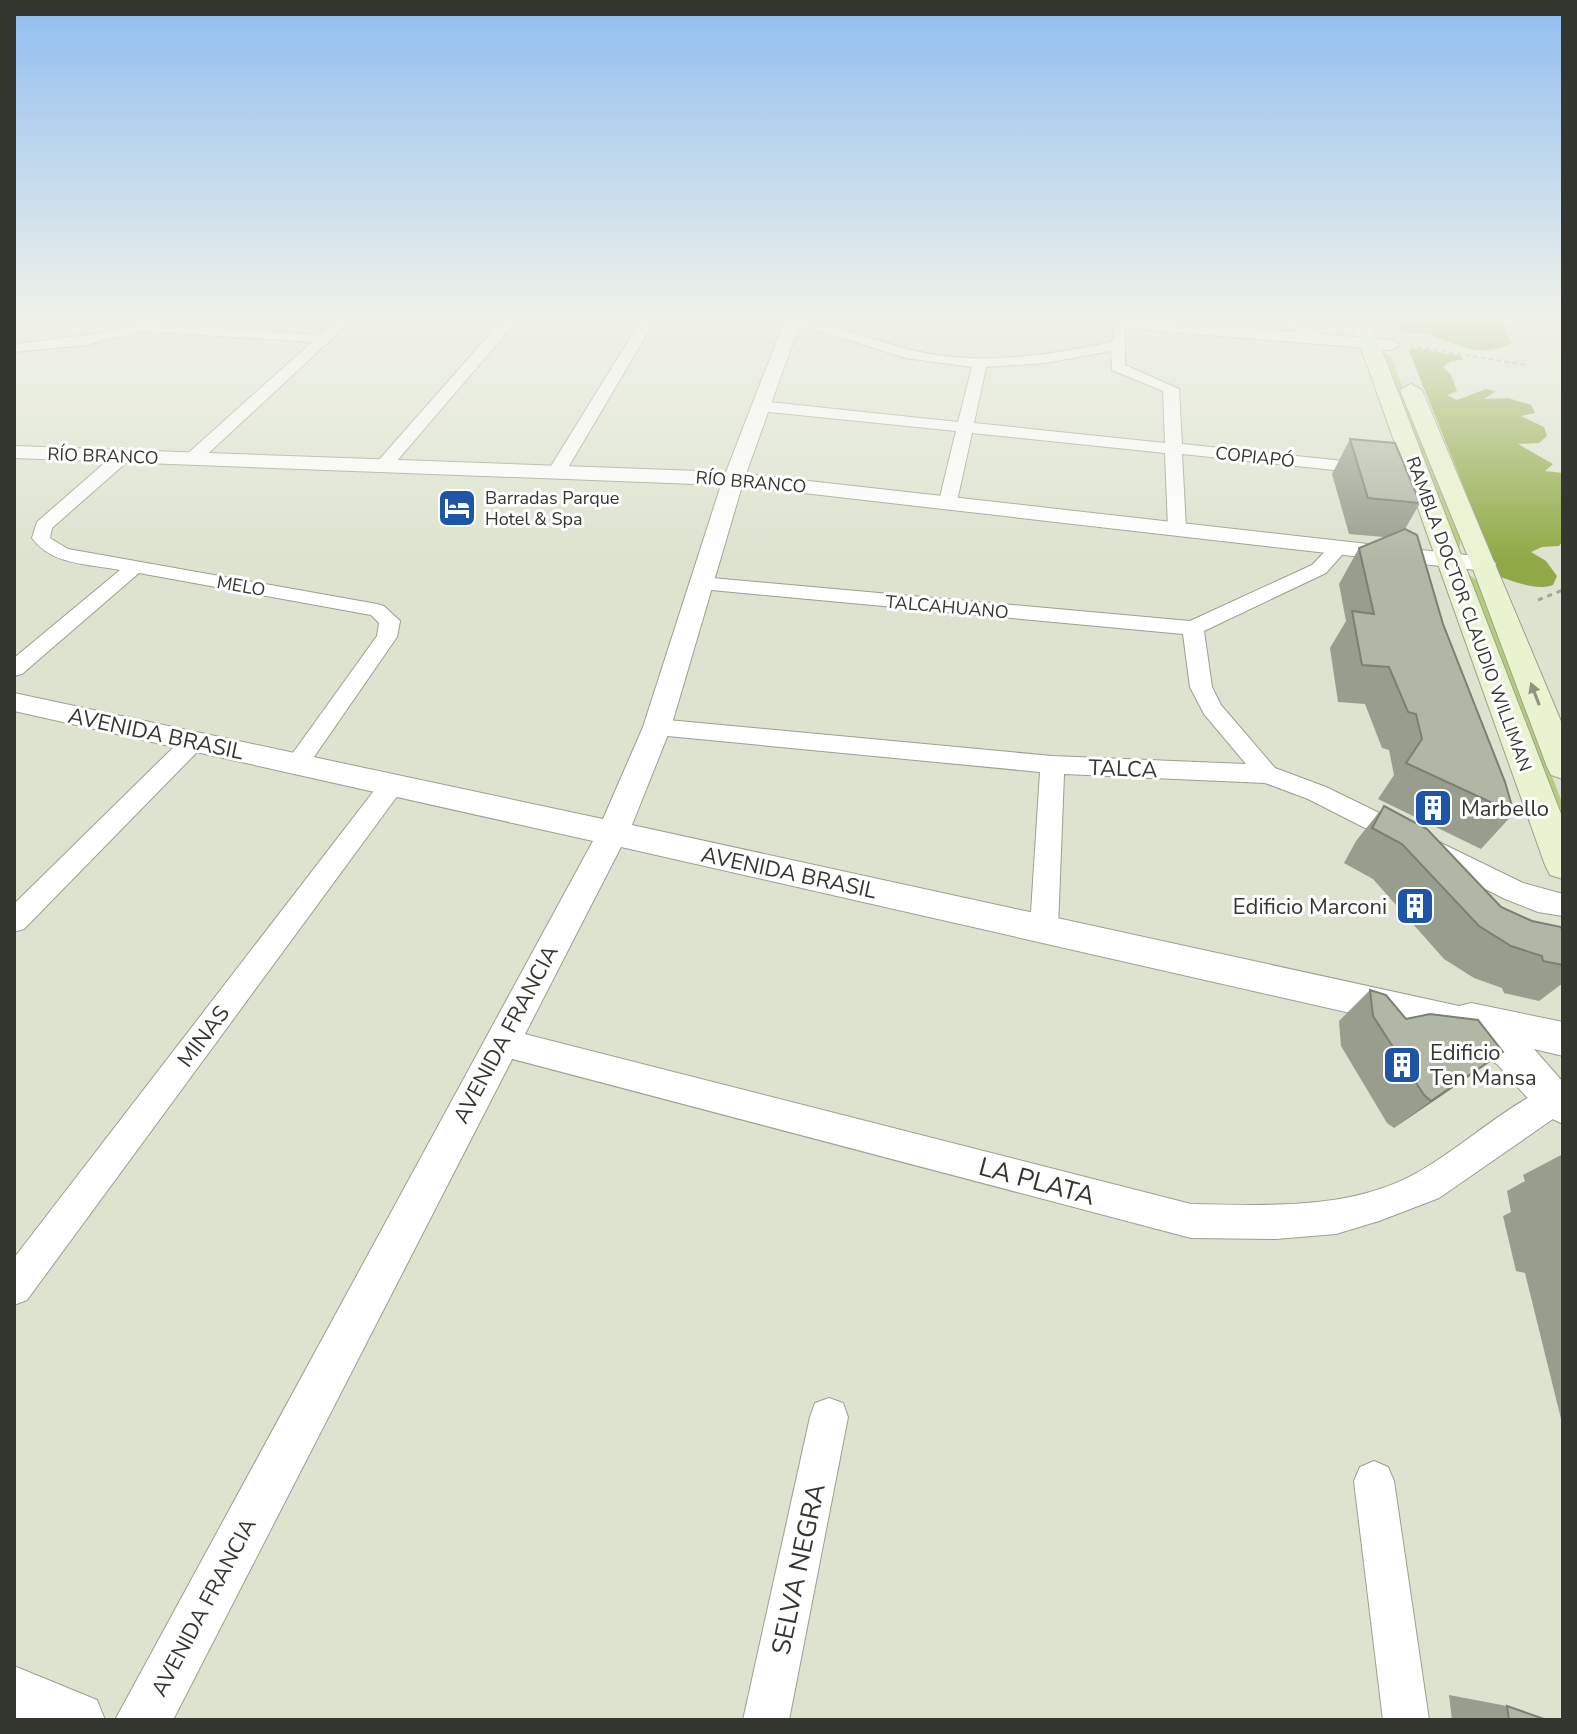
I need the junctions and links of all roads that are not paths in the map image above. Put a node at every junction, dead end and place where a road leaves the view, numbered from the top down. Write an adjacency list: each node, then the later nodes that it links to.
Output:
1 (259, 398): 14 (street)
2 (442, 398): 15 (street)
3 (601, 398): 16 (street)
4 (762, 398): 9 (street, AVENIDA FRANCIA)
5 (971, 398): 10 (street)
6 (1171, 398): 11 (street)
7 (1391, 398): 17 (main road, RAMBLA DOCTOR CLAUDIO WILLIMAN)
8 (1408, 398): 23 (main road, RAMBLA DOCTOR CLAUDIO WILLIMAN)
9 (759, 406): 10 (street, COPIAPÓ); 18 (street, AVENIDA FRANCIA)
10 (963, 427): 11 (street, COPIAPÓ); 19 (street)
11 (1174, 448): 17 (street, COPIAPÓ); 20 (street)
12 (14, 452): 13 (street, RÍO BRANCO)
13 (122, 457): 14 (street, RÍO BRANCO); 24 (street, MELO)
14 (192, 459): 15 (street, RÍO BRANCO)
15 (384, 465): 16 (street, RÍO BRANCO)
16 (557, 471): 18 (street, RÍO BRANCO)
17 (1402, 473): 22 (main road, RAMBLA DOCTOR CLAUDIO WILLIMAN)
18 (734, 479): 19 (street, RÍO BRANCO); 25 (street, AVENIDA FRANCIA)
19 (948, 501): 20 (street, RÍO BRANCO)
20 (1177, 528): 21 (street, RÍO BRANCO)
21 (1340, 547): 22 (street, RÍO BRANCO); 26 (street)
22 (1449, 560): 23 (street, RÍO BRANCO); 37 (main road, RAMBLA DOCTOR CLAUDIO WILLIMAN)
23 (1484, 564): 33 (main road, RAMBLA DOCTOR CLAUDIO WILLIMAN, one-way to 23)
24 (135, 567): 27 (street); 31 (street, MELO)
25 (701, 583): 26 (street, TALCAHUANO); 29 (street, AVENIDA FRANCIA)
26 (1193, 628): 34 (street)
27 (14, 669)
28 (14, 702): 30 (street, AVENIDA BRASIL)
29 (657, 727): 32 (street, TALCA); 36 (street, AVENIDA FRANCIA)
30 (193, 742): 31 (street, AVENIDA BRASIL); 39 (street)
31 (297, 764): 35 (street, AVENIDA BRASIL)
32 (1052, 765): 34 (street, TALCA); 40 (street)
33 (1563, 767)
34 (1267, 774): 38 (street, TALCA)
35 (392, 785): 36 (street, AVENIDA BRASIL); 46 (street, MINAS)
36 (613, 833): 40 (street, AVENIDA BRASIL); 43 (street, AVENIDA FRANCIA)
37 (1563, 865)
38 (1563, 905)
39 (14, 921)
40 (1044, 928): 41 (street, AVENIDA BRASIL)
41 (1459, 1022): 42 (street, AVENIDA BRASIL); 44 (street, LA PLATA)
42 (1555, 1037): 44 (street)
43 (501, 1042): 45 (street, LA PLATA); 51 (street, AVENIDA FRANCIA)
44 (1530, 1071): 45 (street, LA PLATA)
45 (1559, 1103)
46 (14, 1287)
47 (829, 1417): 52 (street, SELVA NEGRA)
48 (1374, 1481): 53 (street)
49 (14, 1693): 50 (street)
50 (77, 1720)
51 (143, 1720)
52 (766, 1720)
53 (1406, 1720)

